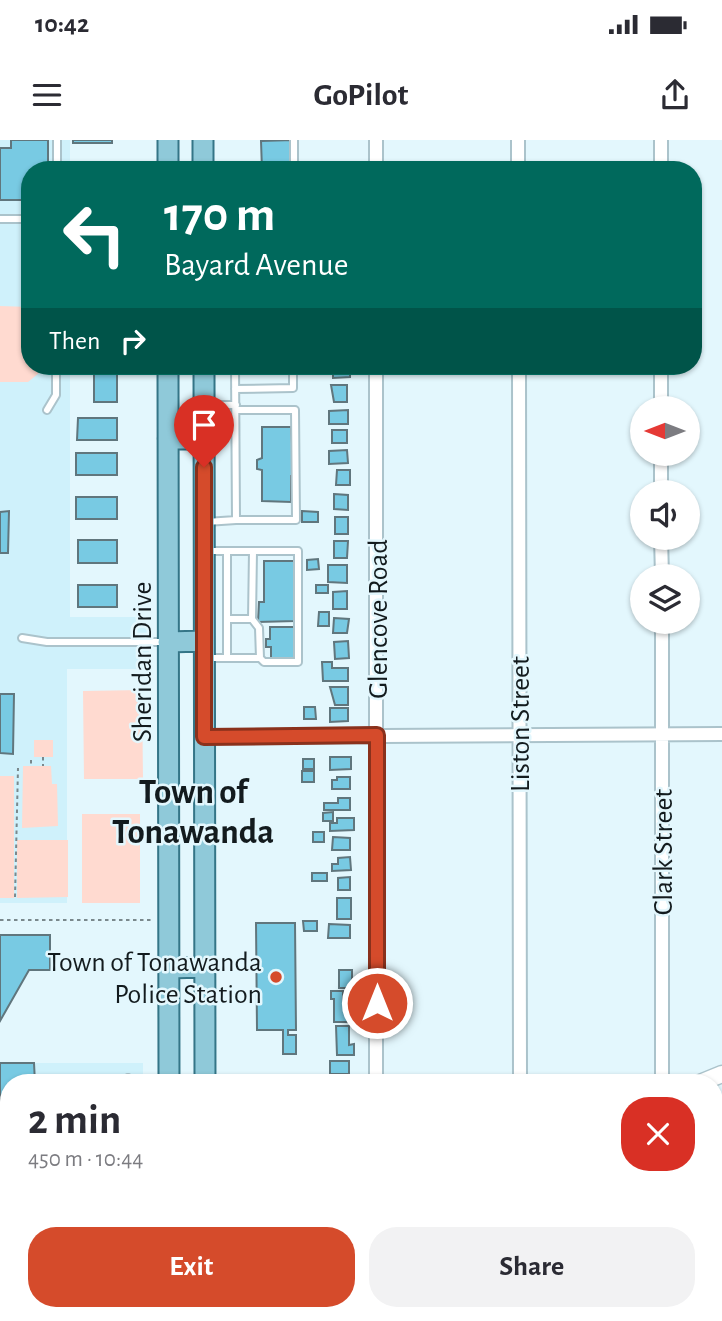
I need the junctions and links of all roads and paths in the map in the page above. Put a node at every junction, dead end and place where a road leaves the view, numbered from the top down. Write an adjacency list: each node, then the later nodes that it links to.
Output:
1 (57, 140): 8 (lane)
2 (168, 140): 9 (main road)
3 (204, 140): 10 (main road)
4 (294, 140): 11 (lane)
5 (376, 140): 12 (street)
6 (518, 140): 13 (street)
7 (661, 140): 14 (street)
8 (57, 161)
9 (168, 161)
10 (204, 161)
11 (294, 161)
12 (376, 161)
13 (518, 161)
14 (661, 161)
15 (0, 219): 16 (lane)
16 (21, 219)
17 (56, 375): 29 (lane)
18 (168, 375): 30 (main road, Sheridan Drive)
19 (204, 375): 27 (main road)
20 (235, 375): 25 (lane)
21 (293, 375): 25 (lane)
22 (376, 375): 46 (street, Glencove Road)
23 (519, 375): 47 (street, Liston Street)
24 (661, 375): 26 (street)
25 (235, 389): 28 (lane)
26 (661, 396)
27 (204, 405): 28 (lane); 31 (main road)
28 (236, 408): 32 (lane); 32 (lane)
29 (47, 410)
30 (168, 439): 31 (main road); 41 (main road, Sheridan Drive)
31 (204, 439): 33 (main road)
32 (236, 520): 33 (lane)
33 (204, 522): 34 (main road)
34 (204, 551): 35 (lane); 42 (main road)
35 (227, 551): 36 (lane); 37 (lane)
36 (253, 551): 38 (lane); 44 (lane)
37 (226, 619): 38 (lane); 43 (lane)
38 (252, 619): 44 (lane)
39 (662, 634): 48 (street, Clark Street)
40 (22, 638): 41 (lane)
41 (168, 642): 42 (main road); 59 (main road, Sheridan Drive)
42 (204, 650): 43 (lane); 49 (main road)
43 (227, 658): 44 (lane)
44 (260, 658)
45 (722, 734): 48 (street)
46 (377, 735): 47 (street); 49 (street); 62 (street, Glencove Road)
47 (519, 735): 48 (street); 63 (street, Liston Street)
48 (662, 735): 64 (street, Clark Street)
49 (204, 737): 58 (main road)
50 (43, 757): 53 (path)
51 (31, 760): 52 (path)
52 (31, 766)
53 (43, 766)
54 (18, 768): 55 (path)
55 (15, 897)
56 (0, 919): 57 (path)
57 (151, 919)
58 (205, 967): 59 (main road); 61 (main road)
59 (169, 968): 60 (main road, Sheridan Drive)
60 (169, 1074)
61 (205, 1074)
62 (376, 1074)
63 (520, 1074)
64 (662, 1074)

